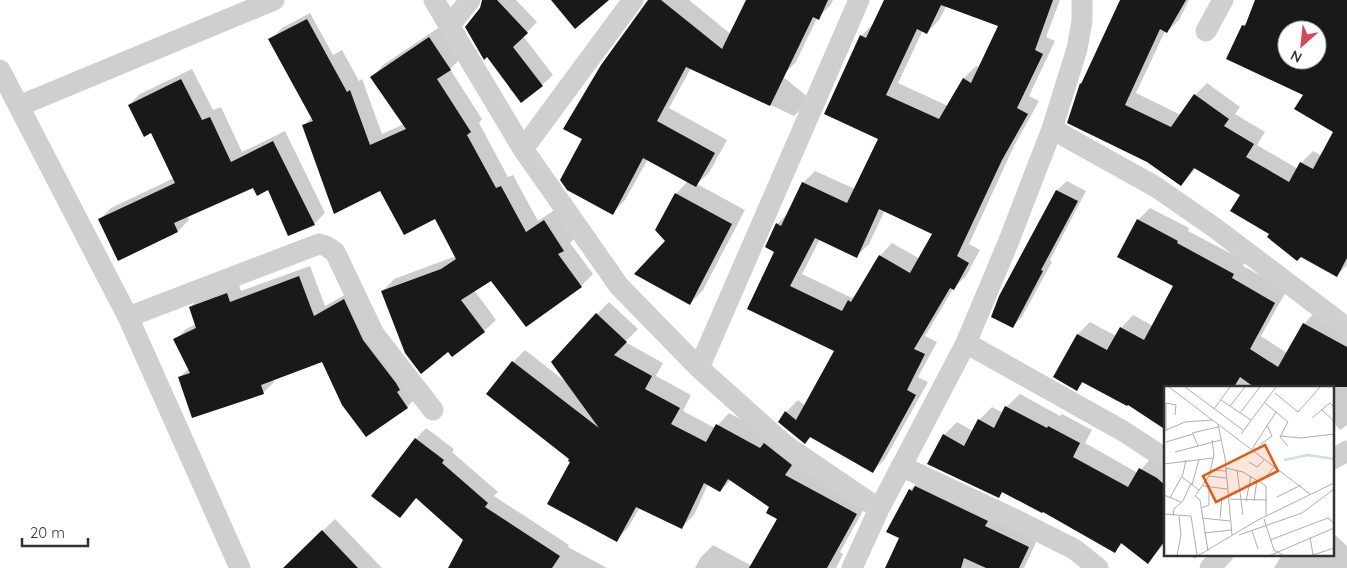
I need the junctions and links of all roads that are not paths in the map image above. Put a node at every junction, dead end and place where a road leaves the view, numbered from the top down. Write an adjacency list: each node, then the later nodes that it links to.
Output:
1 (274, 0): 11 (street)
2 (434, 0): 8 (street)
3 (470, 0): 8 (street)
4 (633, 0): 13 (street)
5 (859, 0): 17 (street)
6 (1082, 0): 12 (street)
7 (1223, 0): 9 (street)
8 (450, 25): 13 (street)
9 (1206, 31)
10 (0, 70): 11 (street)
11 (19, 106): 14 (street)
12 (1052, 129): 15 (street); 16 (street)
13 (523, 149): 17 (street)
14 (128, 317): 18 (street); 25 (street)
15 (1344, 317)
16 (966, 343): 20 (street); 22 (street)
17 (699, 368): 23 (street)
18 (433, 410)
19 (1347, 451): 21 (street)
20 (1164, 458)
21 (1334, 458)
22 (902, 466): 23 (street); 27 (street)
23 (879, 509): 26 (street)
24 (1221, 556): 28 (street)
25 (240, 568)
26 (852, 568)
27 (1098, 568)
28 (1210, 568)

